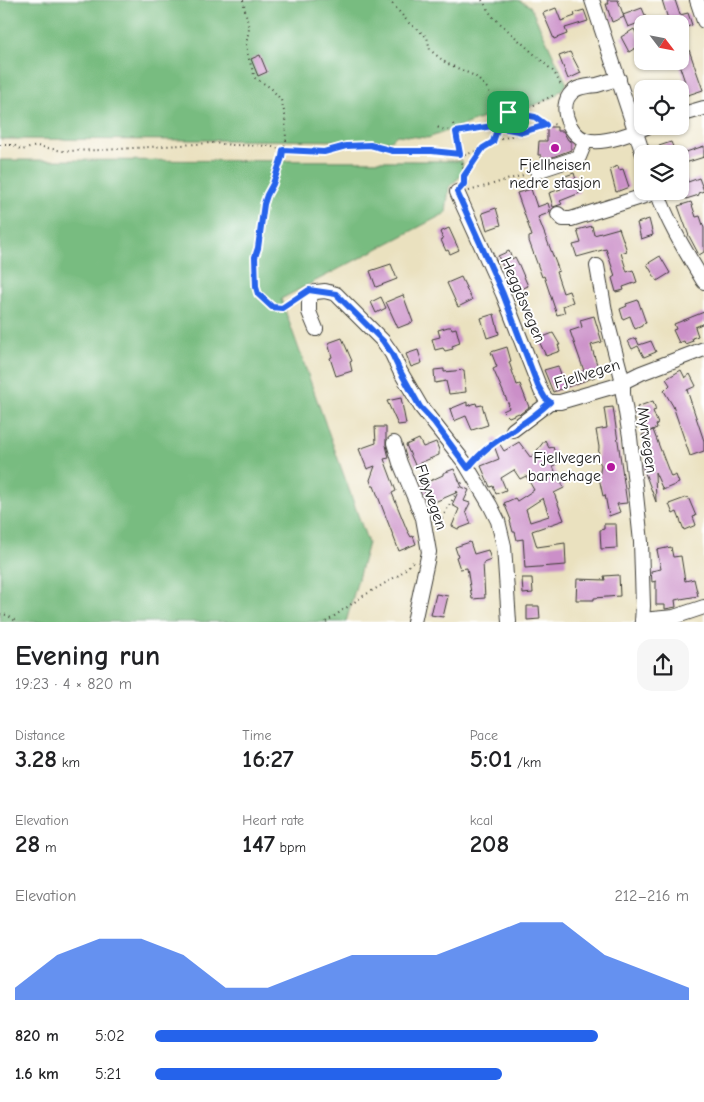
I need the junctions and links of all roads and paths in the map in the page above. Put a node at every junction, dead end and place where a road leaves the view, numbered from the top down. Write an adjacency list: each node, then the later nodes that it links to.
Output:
1 (244, 0): 26 (path)
2 (389, 0): 10 (path)
3 (482, 0): 8 (path)
4 (592, 0): 7 (street)
5 (697, 0): 6 (street)
6 (704, 21)
7 (619, 78): 8 (street); 17 (street)
8 (568, 98): 12 (path); 22 (street)
9 (704, 108): 11 (street)
10 (508, 112): 12 (path); 18 (path); 20 (path)
11 (689, 112)
12 (516, 114): 14 (path)
13 (454, 124): 19 (path)
14 (546, 125): 16 (path); 20 (path)
15 (437, 126): 19 (path)
16 (561, 126)
17 (634, 126)
18 (498, 127): 19 (path); 20 (path); 23 (path)
19 (456, 132): 27 (path)
20 (523, 132): 23 (path)
21 (634, 132): 22 (street)
22 (586, 140): 28 (street)
23 (493, 142): 25 (path)
24 (0, 145): 26 (path)
25 (483, 148): 27 (path); 29 (path)
26 (283, 150): 27 (path); 36 (path)
27 (460, 154): 29 (path)
28 (537, 171): 30 (path)
29 (464, 176): 30 (path)
30 (457, 192): 40 (street, Heggåsvegen)
31 (634, 198): 33 (street)
32 (660, 200): 35 (street)
33 (558, 214)
34 (597, 266): 39 (street, Myrvegen)
35 (704, 282)
36 (316, 292): 37 (street); 43 (street)
37 (316, 329)
38 (704, 349): 39 (street, Fjellvegen)
39 (623, 382): 40 (street, Fjellvegen); 48 (street, Myrvegen)
40 (550, 402): 41 (street, Fjellvegen)
41 (513, 430): 43 (path)
42 (394, 444): 45 (street, Fløyvegen)
43 (468, 469): 44 (path); 52 (street)
44 (435, 533)
45 (429, 547): 50 (path); 51 (street, Fløyvegen)
46 (0, 614): 49 (path)
47 (698, 614): 48 (street)
48 (642, 621)
49 (17, 622)
50 (326, 622)
51 (414, 622)
52 (509, 622)

